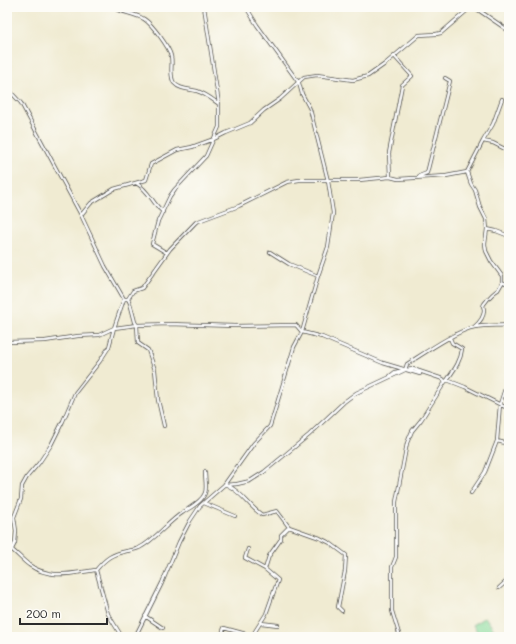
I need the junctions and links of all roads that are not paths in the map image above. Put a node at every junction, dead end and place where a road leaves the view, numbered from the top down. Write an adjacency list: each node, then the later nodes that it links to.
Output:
1 (112, 7): 11 (street)
2 (204, 7): 11 (street)
3 (246, 7): 8 (street)
4 (472, 7): 5 (street); 6 (street)
5 (509, 31)
6 (394, 56): 8 (street); 16 (street)
7 (445, 78): 17 (street)
8 (299, 83): 12 (street); 18 (street)
9 (7, 88): 21 (street)
10 (502, 99): 13 (street)
11 (219, 104): 12 (street)
12 (214, 139): 19 (street); 20 (street)
13 (483, 141): 14 (street); 15 (street)
14 (509, 151)
15 (467, 172): 17 (street); 22 (street)
16 (390, 177): 17 (street); 18 (street)
17 (414, 178)
18 (328, 181): 25 (street); 26 (street)
19 (136, 183): 20 (street); 21 (street)
20 (163, 212): 25 (street)
21 (81, 215): 29 (street)
22 (487, 229): 23 (street); 27 (street)
23 (509, 236)
24 (270, 252): 26 (street)
25 (167, 253): 29 (street)
26 (318, 276): 34 (street)
27 (502, 282): 28 (street); 32 (street)
28 (509, 283)
29 (126, 299): 30 (street); 33 (street)
30 (137, 325): 33 (street); 34 (street); 43 (street)
31 (509, 325): 32 (street)
32 (474, 327): 35 (street)
33 (114, 328): 36 (street); 54 (street)
34 (302, 332): 37 (street); 47 (street)
35 (450, 338): 37 (street); 40 (street)
36 (7, 342)
37 (405, 370): 38 (street); 40 (street); 47 (street)
38 (420, 374)
39 (509, 376): 41 (street)
40 (446, 381): 41 (street); 69 (street)
41 (500, 404): 42 (street); 44 (street)
42 (509, 409)
43 (164, 426)
44 (497, 441): 45 (street); 48 (street)
45 (509, 444)
46 (205, 472): 56 (street)
47 (224, 484): 49 (street); 51 (street)
48 (471, 493)
49 (204, 503): 50 (street); 60 (street)
50 (235, 516)
51 (289, 528): 55 (street); 59 (street)
52 (7, 546): 54 (street)
53 (248, 548): 55 (street)
54 (12, 549): 56 (street)
55 (265, 569): 61 (street)
56 (96, 570): 65 (street)
57 (509, 579): 58 (street)
58 (499, 588)
59 (342, 611)
60 (145, 616): 63 (street); 66 (street)
61 (261, 623): 62 (street); 64 (street)
62 (278, 626)
63 (164, 628)
64 (252, 636): 67 (street); 68 (street)
65 (122, 637)
66 (135, 637)
67 (221, 637)
68 (256, 637)
69 (400, 637)

